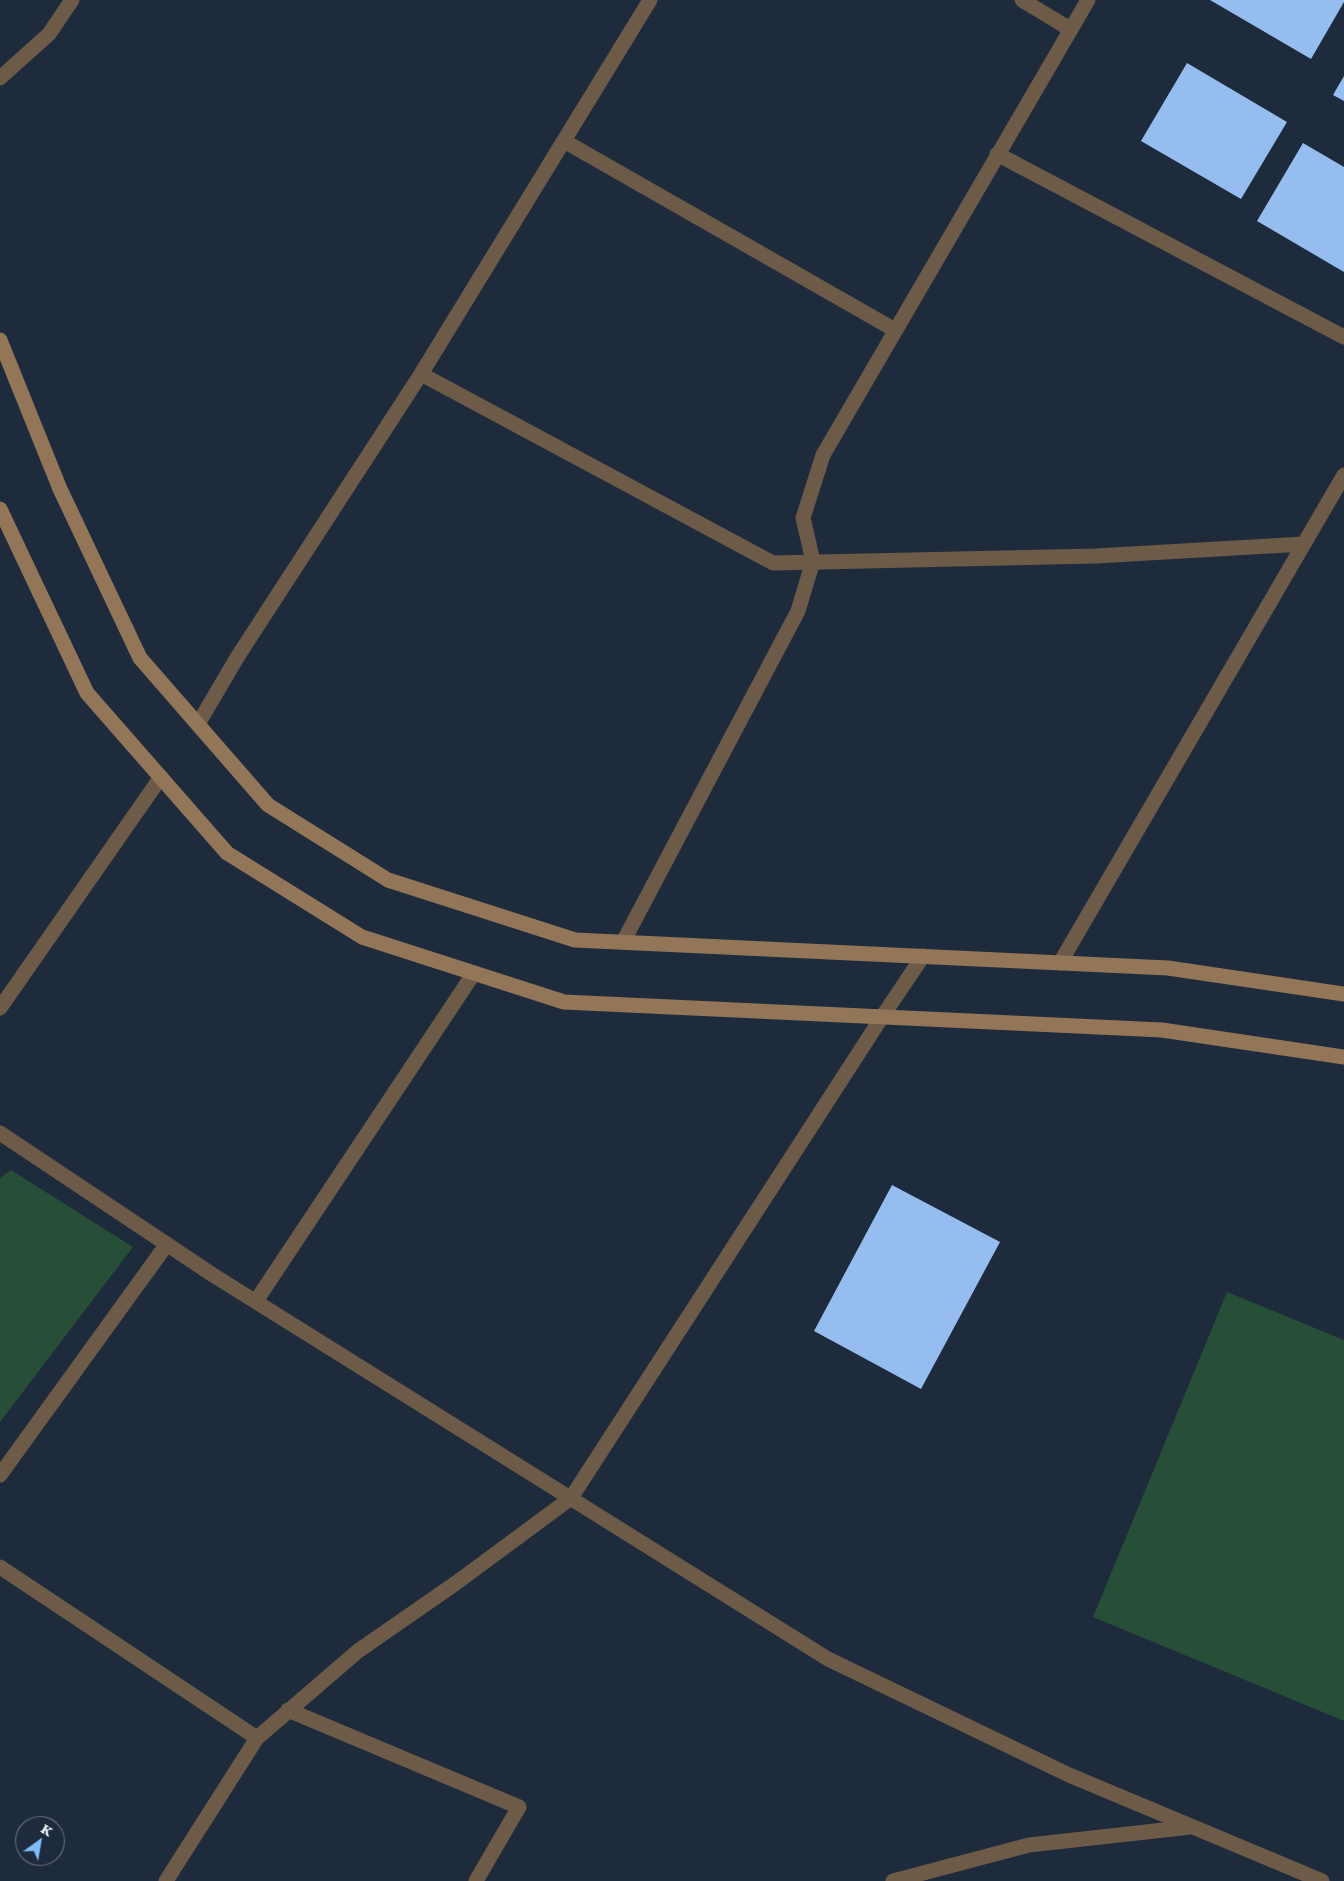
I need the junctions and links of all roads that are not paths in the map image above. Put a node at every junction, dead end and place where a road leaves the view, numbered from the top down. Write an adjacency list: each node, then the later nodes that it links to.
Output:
1 (72, 0): 6 (street)
2 (650, 0): 7 (street)
3 (1022, 0): 5 (street)
4 (1088, 0): 5 (street)
5 (1070, 29): 8 (street)
6 (0, 78)
7 (564, 141): 9 (street); 12 (street)
8 (997, 154): 9 (street); 10 (street)
9 (895, 330): 16 (street)
10 (1344, 338)
11 (0, 340): 17 (main road)
12 (421, 374): 16 (street); 17 (street)
13 (1344, 475): 15 (street)
14 (0, 509): 18 (main road)
15 (1304, 544): 16 (street); 21 (street)
16 (813, 561): 19 (street)
17 (198, 724): 19 (main road)
18 (161, 777): 22 (main road); 24 (street)
19 (623, 942): 20 (main road)
20 (923, 956): 21 (main road); 25 (street)
21 (1060, 963): 23 (main road)
22 (474, 973): 25 (main road); 29 (street)
23 (1344, 994)
24 (0, 1008)
25 (882, 1017): 26 (main road); 31 (street)
26 (1344, 1057)
27 (0, 1133): 28 (street)
28 (167, 1244): 29 (street); 30 (street)
29 (256, 1301): 31 (street)
30 (0, 1475)
31 (571, 1498): 33 (street); 35 (street)
32 (0, 1567): 34 (street)
33 (288, 1710): 34 (street); 37 (street)
34 (257, 1738): 36 (street)
35 (1194, 1827): 38 (street); 39 (street)
36 (166, 1881)
37 (476, 1881)
38 (893, 1881)
39 (1322, 1881)

